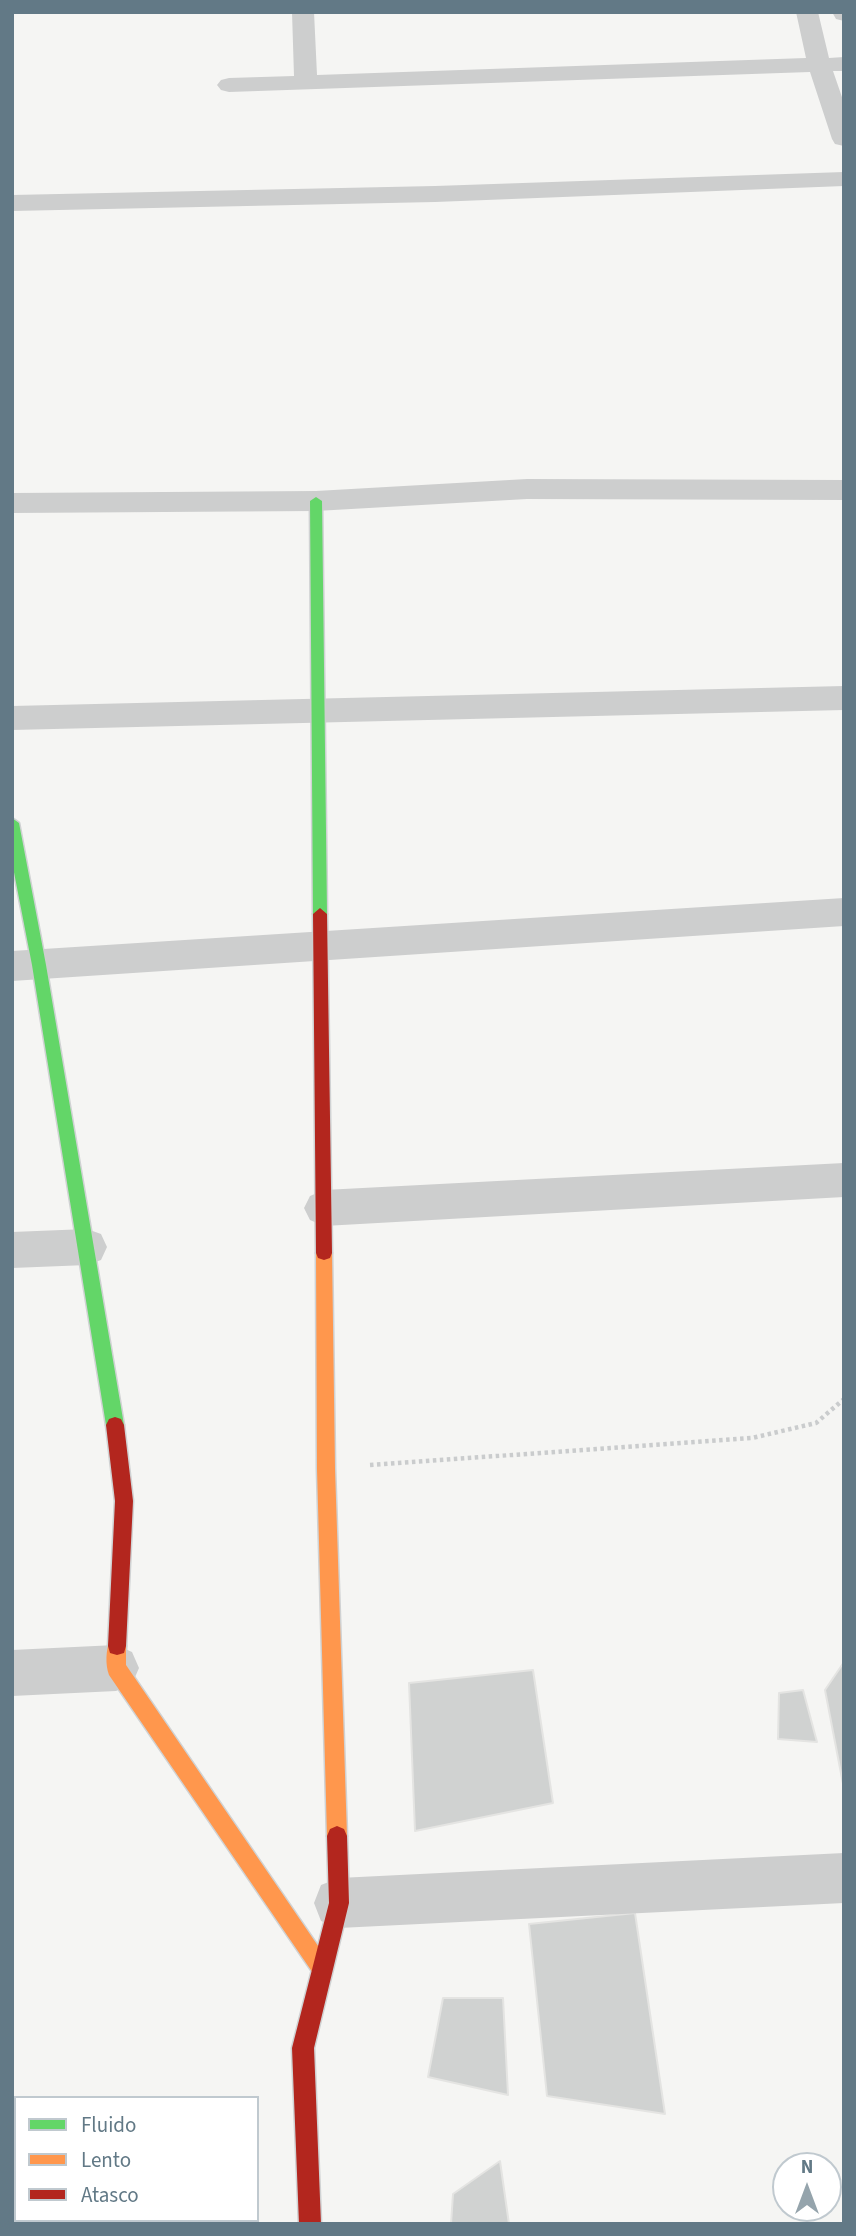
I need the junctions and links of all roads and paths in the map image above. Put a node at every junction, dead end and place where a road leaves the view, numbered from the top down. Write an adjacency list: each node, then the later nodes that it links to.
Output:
1 (303, 12): 5 (street)
2 (807, 12): 3 (street)
3 (819, 64): 4 (street); 5 (street); 7 (street)
4 (844, 64)
5 (306, 82): 6 (street)
6 (229, 85)
7 (844, 139)
8 (844, 179): 9 (street)
9 (12, 203)
10 (844, 490): 11 (street)
11 (316, 501): 12 (street); 14 (street)
12 (12, 503)
13 (844, 698): 14 (street)
14 (318, 710): 15 (street); 18 (street)
15 (12, 718)
16 (12, 822): 19 (street)
17 (844, 912): 18 (street)
18 (321, 945): 19 (street); 21 (street)
19 (26, 966): 22 (street)
20 (844, 1180): 21 (street)
21 (324, 1208): 25 (street)
22 (87, 1247): 23 (street); 26 (street)
23 (12, 1250)
24 (844, 1399): 25 (path)
25 (327, 1469): 29 (street)
26 (116, 1668): 27 (street); 30 (street)
27 (12, 1673)
28 (844, 1878): 29 (street)
29 (339, 1903): 30 (street)
30 (322, 1969): 31 (street)
31 (310, 2224)

